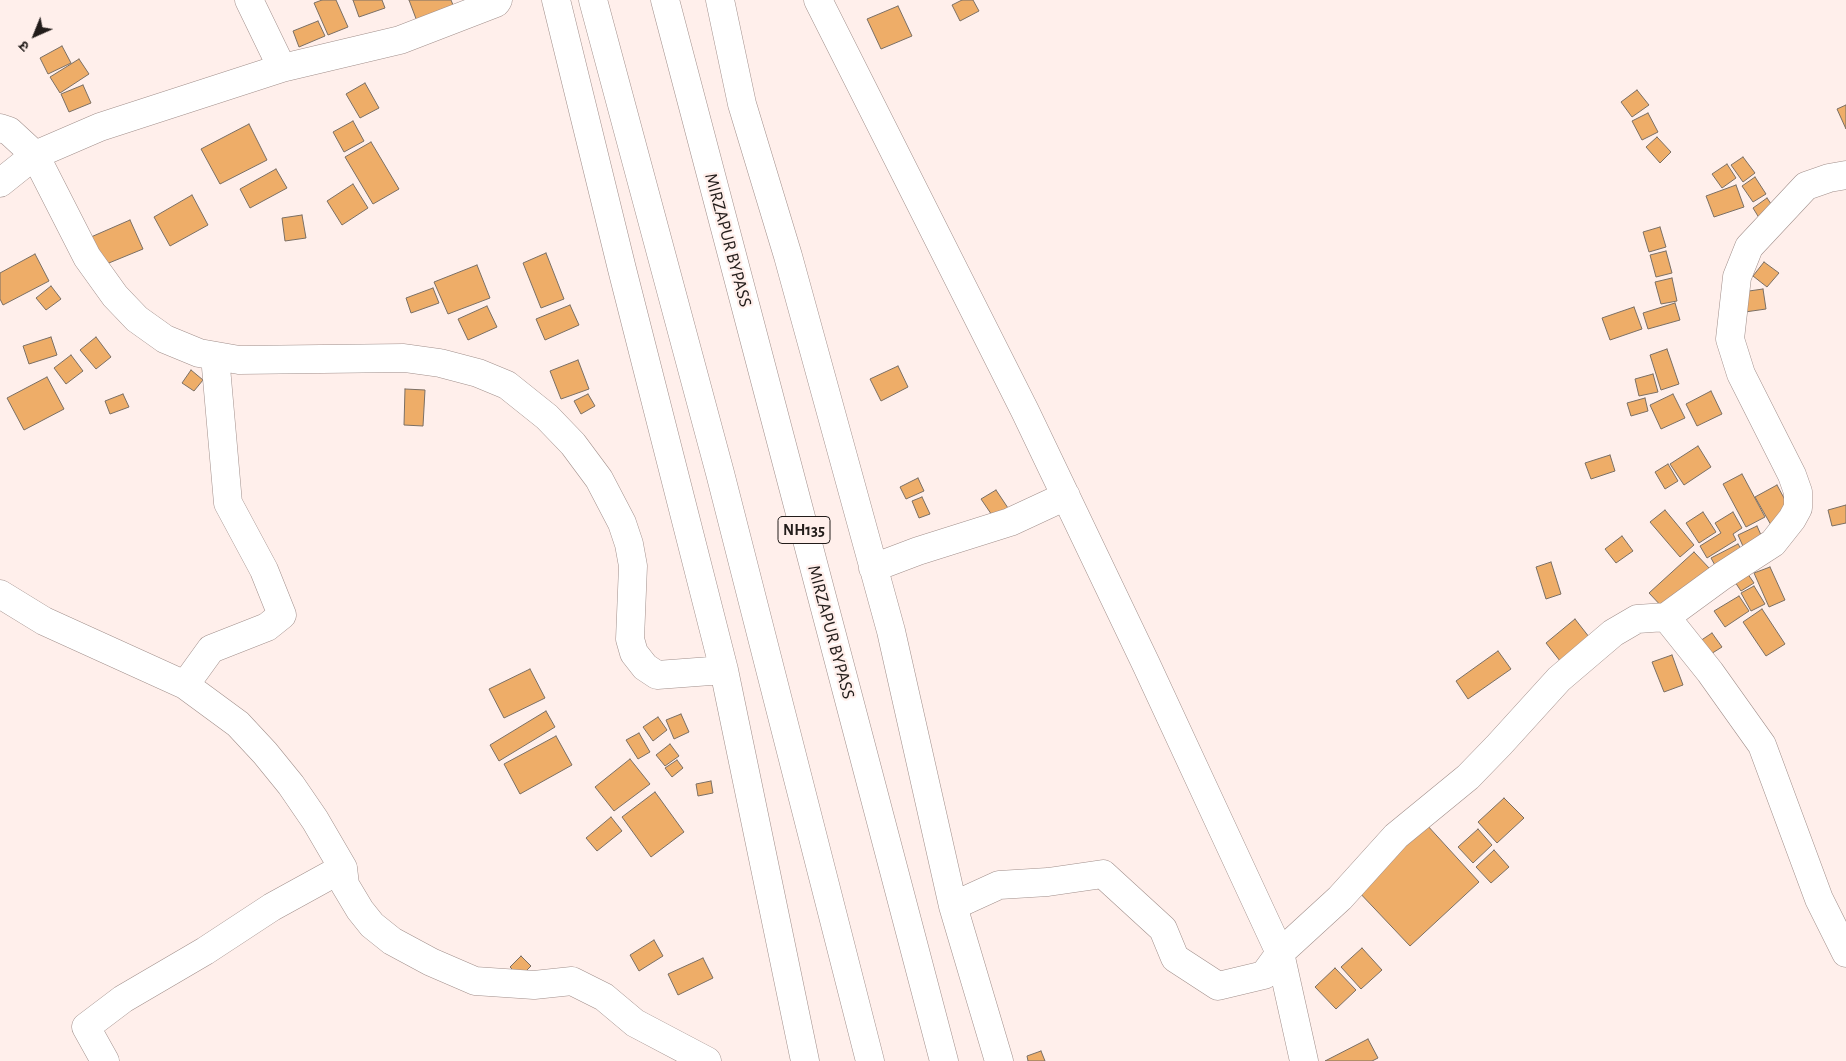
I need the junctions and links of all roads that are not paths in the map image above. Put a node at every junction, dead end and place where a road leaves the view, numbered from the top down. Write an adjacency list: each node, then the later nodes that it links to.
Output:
1 (249, 0): 8 (main road)
2 (498, 0): 8 (main road)
3 (556, 0): 18 (main road)
4 (593, 0): 27 (main road)
5 (665, 0): 28 (main road, MIRZAPUR BYPASS / NH135)
6 (720, 0): 15 (main road)
7 (818, 0): 14 (main road)
8 (282, 68): 10 (main road)
9 (0, 128): 10 (main road)
10 (35, 155): 12 (main road); 13 (main road)
11 (1846, 175): 17 (main road)
12 (0, 183)
13 (215, 356): 18 (main road); 19 (main road)
14 (1066, 496): 15 (main road); 22 (main road)
15 (873, 568): 21 (main road)
16 (0, 594): 19 (main road)
17 (1666, 617): 22 (main road); 23 (main road)
18 (724, 670): 26 (main road)
19 (185, 685): 20 (main road)
20 (343, 868): 24 (main road); 25 (main road)
21 (953, 906): 22 (main road); 29 (main road)
22 (1280, 953): 30 (main road)
23 (1846, 953)
24 (105, 1061)
25 (707, 1061)
26 (806, 1061)
27 (870, 1061)
28 (944, 1061)
29 (999, 1061)
30 (1304, 1061)

